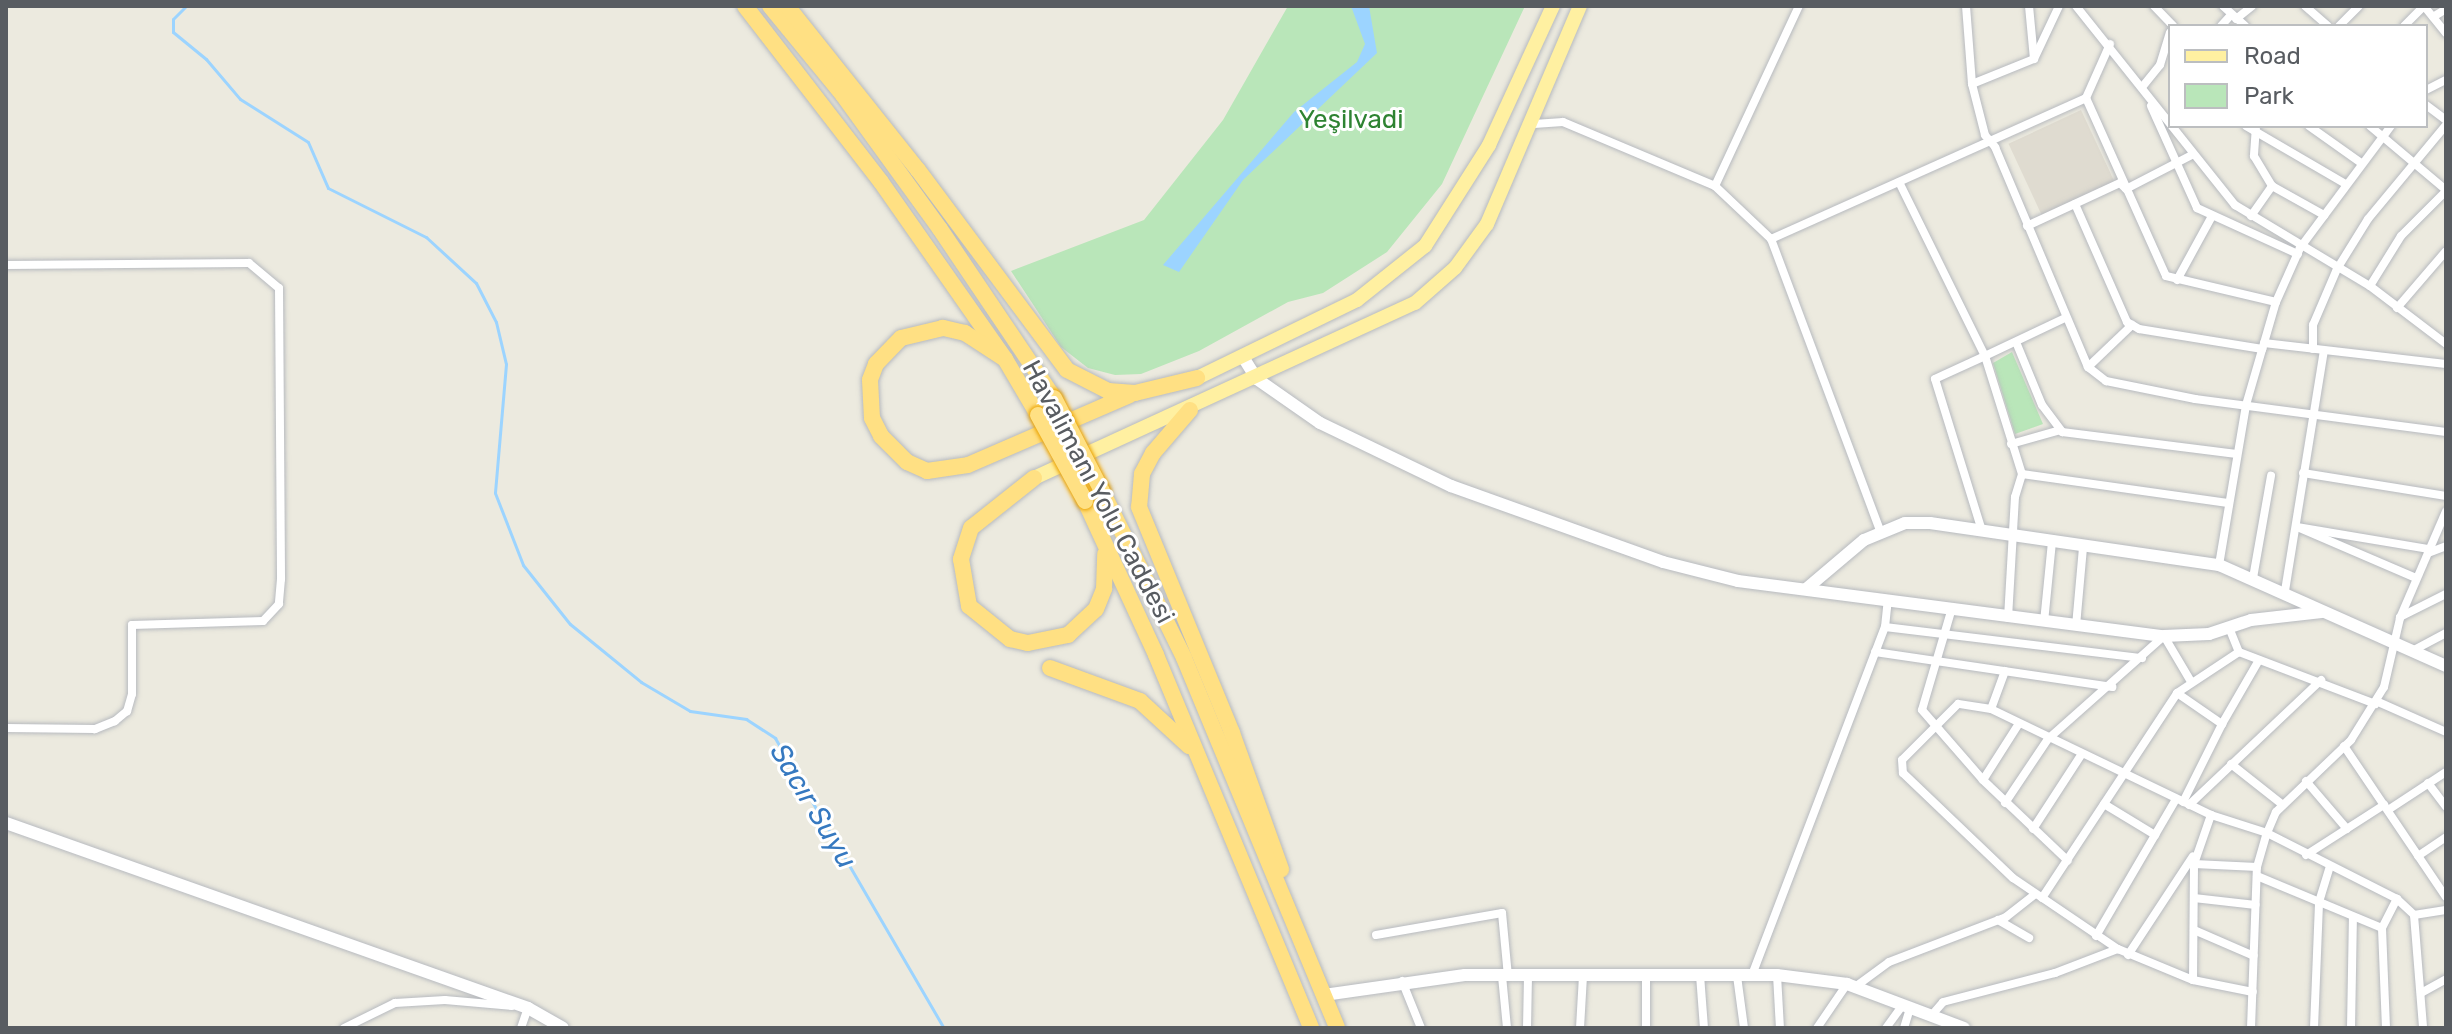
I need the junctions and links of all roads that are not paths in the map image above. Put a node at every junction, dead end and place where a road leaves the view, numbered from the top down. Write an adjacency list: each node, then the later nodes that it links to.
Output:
1 (745, 6): 81 (highway, Havalimanı Yolu Caddesi)
2 (770, 6): 194 (highway, Havalimanı Yolu Caddesi, bridge)
3 (787, 6): 86 (highway)
4 (1553, 6): 80 (main road)
5 (1580, 6): 40 (main road)
6 (1799, 6): 55 (street)
7 (1966, 6): 33 (street)
8 (2029, 6): 29 (street)
9 (2059, 6): 29 (street)
10 (2076, 6): 28 (street)
11 (2154, 6): 20 (street)
12 (2223, 6): 18 (street)
13 (2252, 6): 18 (street)
14 (2305, 6): 23 (street)
15 (2358, 6): 24 (street)
16 (2424, 6): 19 (street); 25 (street)
17 (2446, 9): 19 (street)
18 (2234, 17): 21 (street); 22 (street)
19 (2433, 17): 26 (street)
20 (2171, 24)
21 (2224, 24)
22 (2243, 24)
23 (2326, 24)
24 (2341, 24)
25 (2406, 24)
26 (2446, 33)
27 (2168, 39): 30 (street)
28 (2110, 44): 34 (street); 36 (street)
29 (2034, 59): 33 (street)
30 (2160, 65): 31 (street); 34 (street)
31 (2168, 71)
32 (2446, 80): 35 (street)
33 (1972, 84): 47 (street)
34 (2143, 84): 38 (street); 49 (street)
35 (2428, 89)
36 (2086, 98): 47 (street); 53 (street)
37 (2428, 107): 39 (street)
38 (2168, 120)
39 (2446, 122): 51 (street)
40 (1534, 124): 55 (street); 85 (main road)
41 (2173, 128): 48 (street)
42 (2312, 128): 50 (street)
43 (2373, 128): 46 (street)
44 (2389, 128): 46 (street)
45 (2256, 129): 54 (street); 56 (street)
46 (2383, 136): 50 (street); 51 (street)
47 (1990, 141): 52 (street); 62 (street)
48 (2192, 155): 49 (street); 60 (street)
49 (2174, 162): 53 (street); 61 (street)
50 (2361, 163): 54 (street)
51 (2416, 163): 57 (street); 67 (street)
52 (1899, 182): 63 (street); 79 (street)
53 (2120, 183): 58 (street); 68 (street)
54 (2344, 183): 59 (street)
55 (1715, 186): 63 (street)
56 (2272, 186): 59 (street); 60 (street)
57 (2446, 190): 69 (street)
58 (2075, 204): 62 (street); 73 (street)
59 (2324, 215): 64 (street)
60 (2251, 216): 64 (street)
61 (2211, 218): 64 (street); 68 (street)
62 (2027, 226): 72 (street)
63 (1771, 239): 104 (street)
64 (2299, 251): 67 (street); 70 (street)
65 (2446, 251): 71 (street)
66 (6, 265): 147 (street)
67 (2337, 269): 69 (street); 77 (street)
68 (2177, 280): 70 (street)
69 (2370, 286): 71 (street)
70 (2276, 302): 76 (street)
71 (2397, 308): 75 (street)
72 (2065, 318): 74 (street); 83 (street)
73 (2132, 325): 76 (street); 83 (street)
74 (2016, 342): 79 (street); 90 (street)
75 (2446, 344)
76 (2263, 346): 77 (street); 87 (street)
77 (2313, 349): 78 (street)
78 (2324, 351): 82 (street); 89 (street)
79 (1985, 356): 92 (street); 102 (street)
80 (1243, 357): 84 (main road); 85 (street)
81 (1005, 359): 86 (highway); 103 (highway, Havalimanı Yolu Caddesi, bridge)
82 (2446, 364)
83 (2088, 367): 87 (street)
84 (1197, 378): 86 (highway)
85 (1257, 379): 88 (main road); 113 (street)
86 (1135, 393)
87 (2246, 405): 89 (street); 93 (street)
88 (1190, 410): 97 (main road); 194 (highway)
89 (2313, 414): 91 (street); 94 (street)
90 (2060, 430): 92 (street); 93 (street)
91 (2446, 432)
92 (2011, 444): 95 (street)
93 (2237, 454): 99 (street)
94 (2303, 473): 98 (street); 101 (street)
95 (2022, 474): 99 (street); 105 (street)
96 (2271, 476): 111 (street)
97 (1034, 478): 103 (highway)
98 (2446, 496)
99 (2228, 503): 110 (street)
100 (2446, 511): 109 (street)
101 (2297, 527): 109 (street); 112 (street); 114 (street)
102 (1982, 531): 104 (street); 105 (street)
103 (1100, 533): 152 (highway, Havalimanı Yolu Caddesi)
104 (1881, 533): 113 (street)
105 (2013, 536): 106 (street); 119 (street)
106 (2052, 542): 108 (street); 121 (street)
107 (2446, 546): 109 (street)
108 (2083, 547): 110 (street); 122 (street)
109 (2428, 551): 112 (street)
110 (2219, 565): 111 (street)
111 (2253, 578): 114 (street)
112 (2416, 578): 120 (street)
113 (1806, 589): 116 (street)
114 (2285, 591): 118 (street)
115 (2446, 594): 120 (street)
116 (1888, 600): 117 (street); 123 (street)
117 (1952, 608): 119 (street); 126 (street)
118 (2322, 612): 124 (street); 128 (street)
119 (2008, 618): 121 (street)
120 (2400, 618): 128 (street)
121 (2044, 622): 122 (street)
122 (2076, 626): 127 (street)
123 (1885, 627): 126 (street); 130 (street)
124 (2230, 630): 127 (street); 131 (street)
125 (2446, 633): 129 (street)
126 (1945, 635): 132 (street); 134 (street)
127 (2164, 636): 132 (street); 138 (street)
128 (2394, 639): 129 (street); 142 (street)
129 (2414, 650): 135 (street)
130 (1875, 652): 134 (street); 200 (street)
131 (2239, 652): 133 (street); 138 (street)
132 (2142, 658): 140 (street)
133 (2259, 660): 139 (street); 144 (street)
134 (1939, 661): 137 (street); 146 (street)
135 (2446, 666)
136 (1050, 668): 152 (highway)
137 (2005, 671): 140 (street); 143 (street)
138 (2190, 680): 141 (street)
139 (2321, 680): 142 (street); 153 (street)
140 (2112, 687): 149 (street)
141 (2177, 693): 144 (street); 155 (street)
142 (2376, 702): 148 (street); 150 (street)
143 (1991, 709): 145 (street); 146 (street)
144 (2222, 724): 159 (street)
145 (2018, 725): 149 (street); 156 (street)
146 (1937, 726): 156 (street); 179 (street)
147 (6, 728)
148 (2446, 732)
149 (2048, 739): 151 (street); 160 (street)
150 (2344, 746): 157 (street); 164 (street)
151 (2081, 755): 155 (street); 167 (street)
152 (1199, 756): 219 (highway, Havalimanı Yolu Caddesi)
153 (2231, 764): 159 (street); 162 (street)
154 (2446, 772): 158 (street)
155 (2122, 775): 159 (street); 161 (street)
156 (1983, 780): 160 (street)
157 (2306, 781): 162 (street); 168 (street)
158 (2428, 783): 163 (street); 164 (street)
159 (2183, 802): 165 (street); 170 (street)
160 (2005, 803): 167 (street)
161 (2104, 804): 170 (street); 175 (street)
162 (2283, 805): 169 (street)
163 (2446, 807)
164 (2386, 808): 168 (street); 174 (street)
165 (2211, 815): 169 (street); 172 (street)
166 (6, 823): 214 (street)
167 (2033, 829): 175 (street)
168 (2347, 829): 173 (street)
169 (2267, 833): 173 (street); 178 (street)
170 (2155, 835): 192 (street)
171 (2446, 837): 174 (street)
172 (2196, 852): 176 (street); 196 (street)
173 (2306, 855): 177 (street)
174 (2418, 856): 180 (street)
175 (2068, 861): 179 (street)
176 (2194, 864): 178 (street); 181 (street)
177 (2330, 867): 182 (street); 183 (street)
178 (2257, 871): 183 (street); 184 (street)
179 (2039, 896): 188 (street); 192 (street)
180 (2446, 897)
181 (2194, 898): 184 (street); 190 (street)
182 (2397, 899): 186 (street); 189 (street)
183 (2319, 902): 187 (street); 234 (street)
184 (2256, 905): 197 (street)
185 (2446, 910): 186 (street)
186 (2414, 915): 211 (street)
187 (2353, 918): 189 (street); 235 (street)
188 (1998, 920): 193 (street); 209 (street)
189 (2382, 928): 236 (street)
190 (2194, 930): 197 (street); 208 (street)
191 (1376, 935): 202 (street)
192 (2096, 936): 195 (street)
193 (2029, 938)
194 (1298, 940): 212 (highway, Havalimanı Yolu Caddesi)
195 (2118, 949): 196 (street); 215 (street)
196 (2128, 955): 208 (street)
197 (2254, 956): 210 (street)
198 (1646, 975): 199 (street); 204 (street); 225 (street)
199 (1700, 975): 205 (street); 226 (street)
200 (1752, 975): 201 (street); 205 (street)
201 (1777, 975): 209 (street); 228 (street)
202 (1505, 976): 203 (street); 207 (street); 222 (street)
203 (1528, 976): 204 (street); 223 (street)
204 (1583, 976): 224 (street)
205 (1737, 976): 227 (street)
206 (2446, 979): 211 (street)
207 (1402, 980): 212 (street); 221 (street)
208 (2193, 980): 210 (street)
209 (1851, 986): 213 (street); 229 (street)
210 (2253, 992): 233 (street)
211 (2421, 993): 237 (street)
212 (1324, 995): 220 (highway, Havalimanı Yolu Caddesi)
213 (1906, 1006): 215 (street); 230 (street); 231 (street)
214 (524, 1007): 216 (street); 217 (street); 218 (street)
215 (1939, 1021): 232 (street)
216 (344, 1028)
217 (521, 1028)
218 (563, 1028)
219 (1311, 1028)
220 (1337, 1028)
221 (1421, 1028)
222 (1507, 1028)
223 (1527, 1028)
224 (1580, 1028)
225 (1646, 1028)
226 (1704, 1028)
227 (1744, 1028)
228 (1780, 1028)
229 (1817, 1028)
230 (1886, 1028)
231 (1904, 1028)
232 (1964, 1028)
233 (2251, 1028)
234 (2314, 1028)
235 (2351, 1028)
236 (2386, 1028)
237 (2423, 1028)

